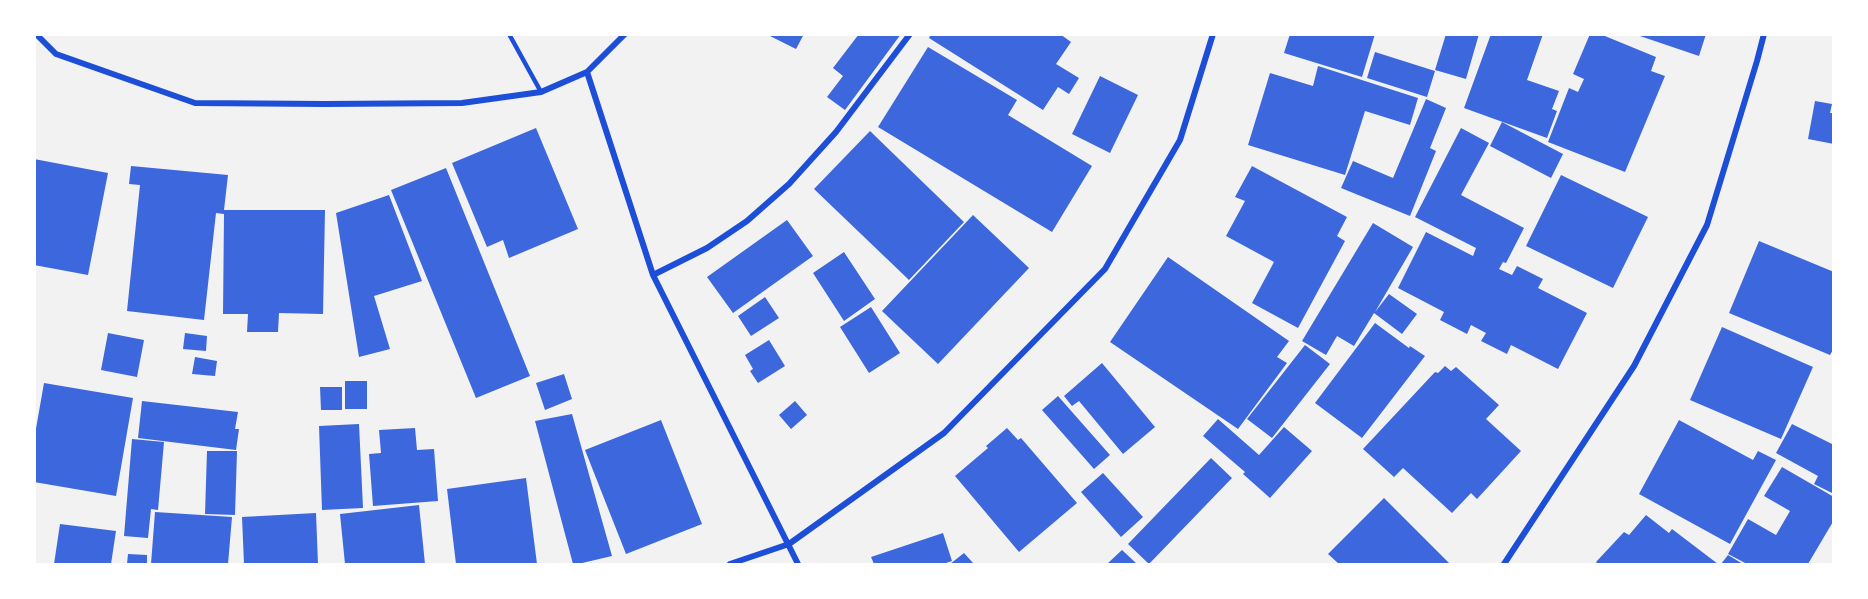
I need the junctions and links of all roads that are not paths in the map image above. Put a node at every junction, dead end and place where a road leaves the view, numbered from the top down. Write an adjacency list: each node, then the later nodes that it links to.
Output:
1 (36, 34): 8 (street)
2 (509, 34): 8 (lane)
3 (625, 34): 7 (street)
4 (910, 34): 9 (street)
5 (1213, 34): 10 (street)
6 (1764, 34): 13 (street)
7 (588, 72): 8 (street); 9 (street)
8 (541, 92)
9 (653, 275): 10 (street)
10 (789, 544): 11 (street); 12 (street)
11 (730, 564)
12 (798, 564)
13 (1504, 564)

